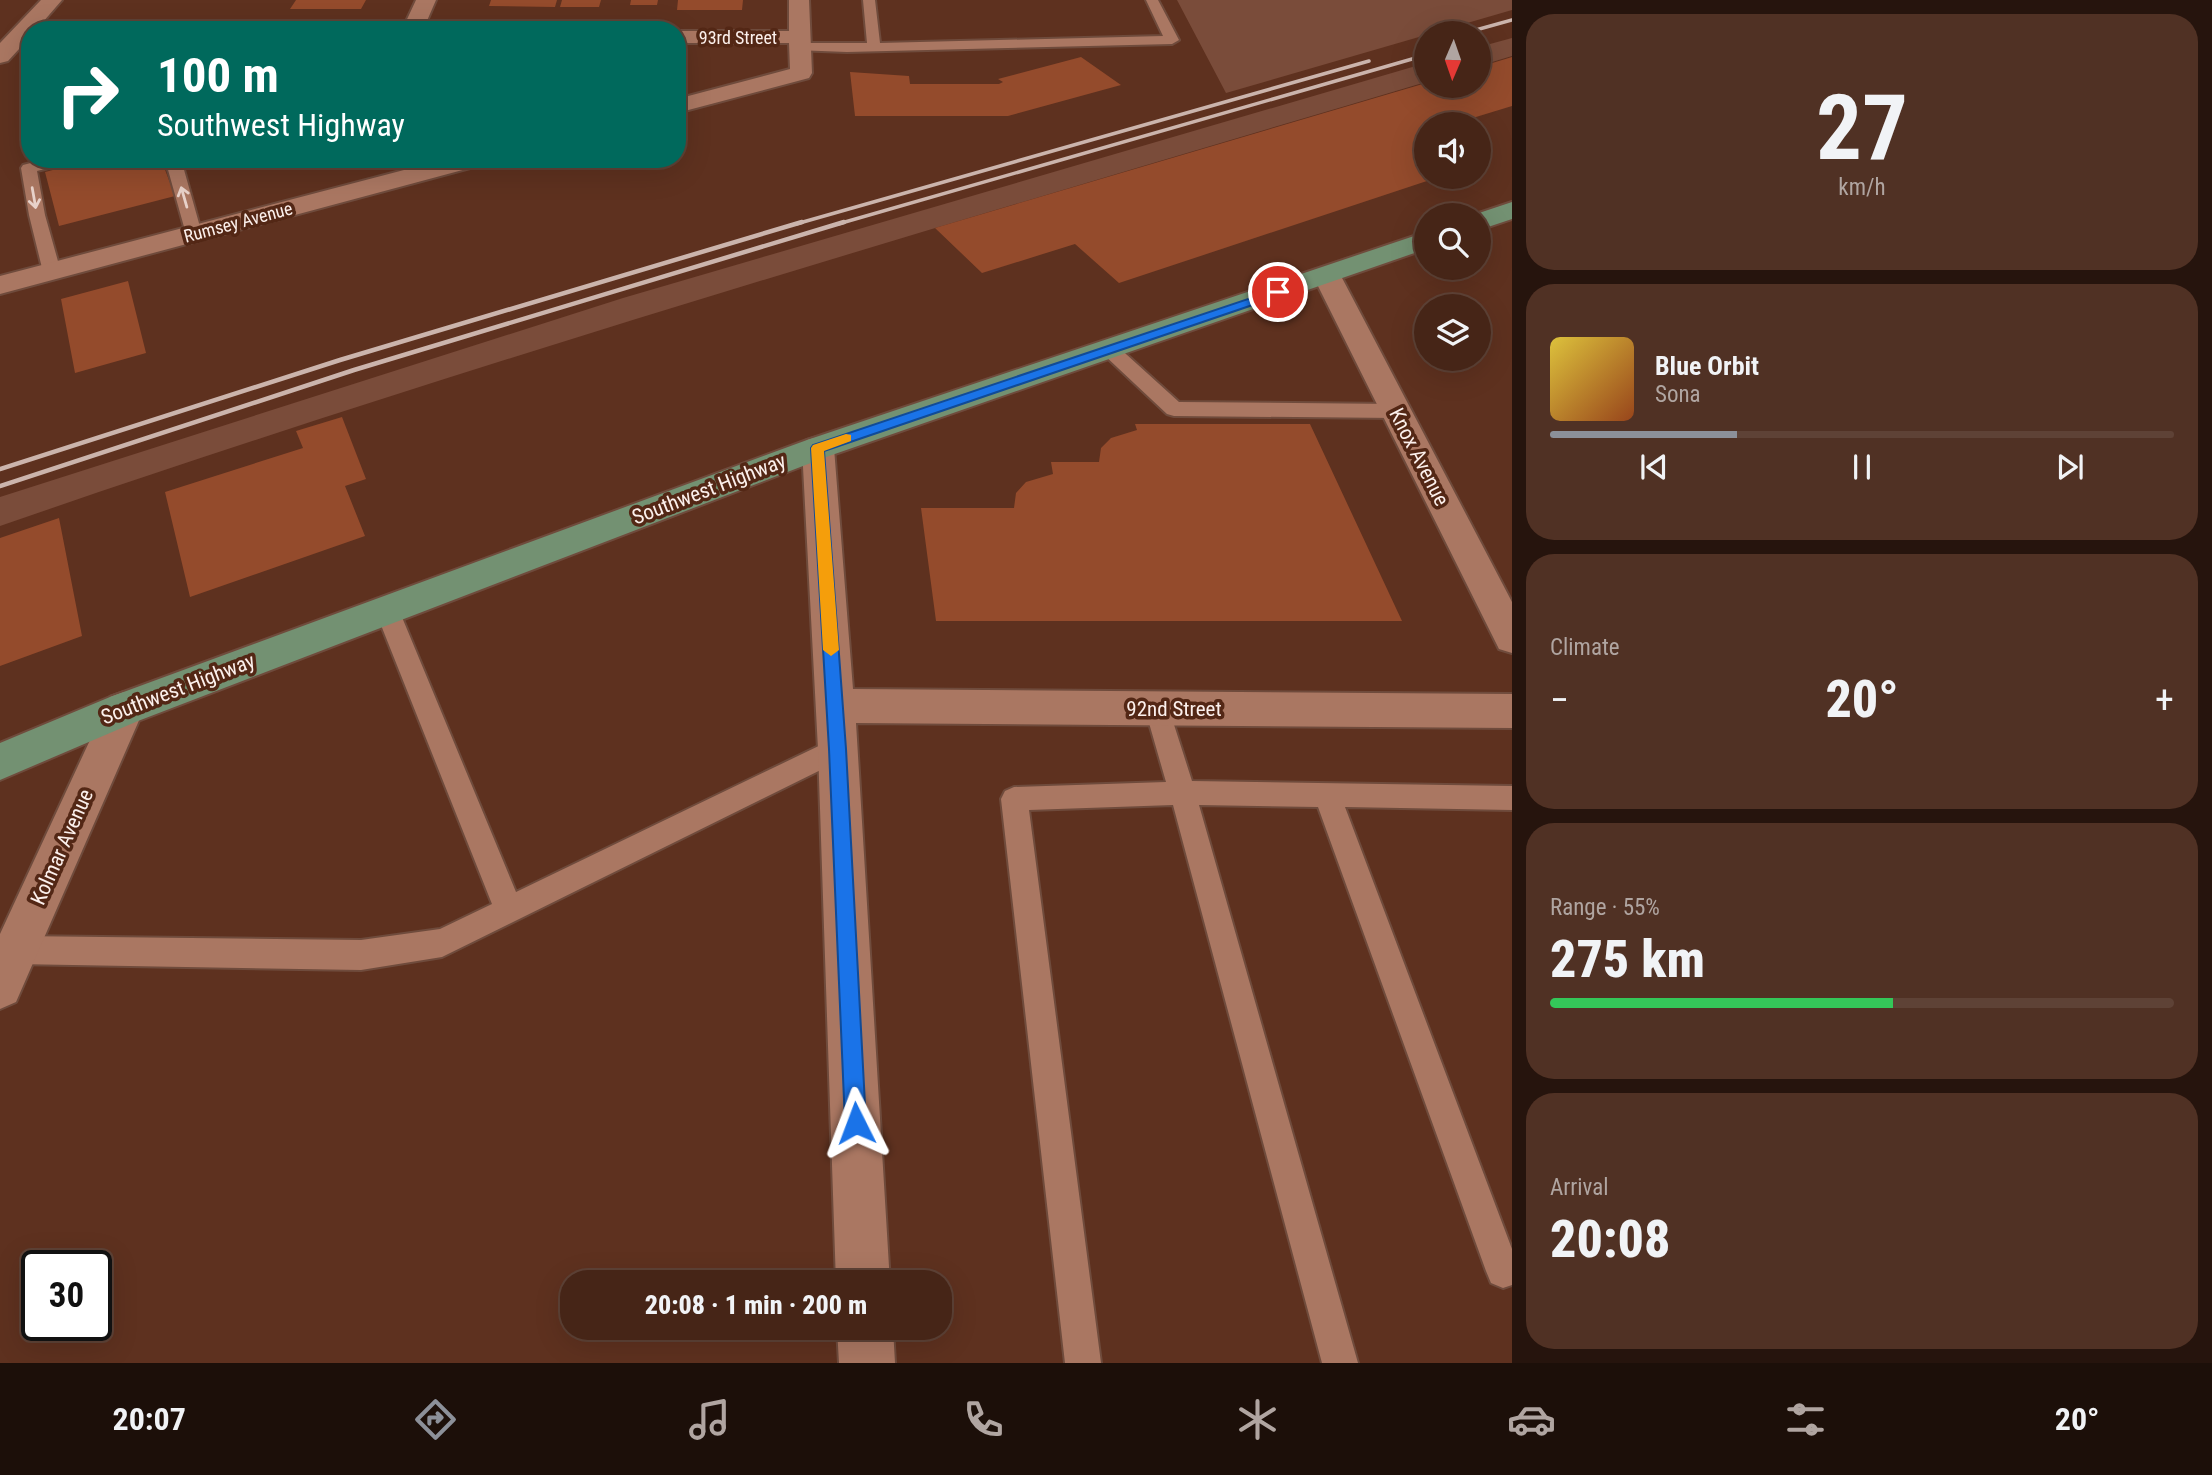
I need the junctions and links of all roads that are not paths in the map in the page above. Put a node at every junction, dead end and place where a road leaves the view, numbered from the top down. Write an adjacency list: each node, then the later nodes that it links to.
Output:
1 (52, 0): 6 (street)
2 (426, 0): 7 (street)
3 (799, 0): 10 (street)
4 (869, 0): 11 (lane)
5 (1152, 0): 11 (lane)
6 (31, 21)
7 (416, 21)
8 (17, 35): 12 (street)
9 (686, 37): 10 (street, 93rd Street)
10 (800, 42): 11 (lane); 13 (street)
11 (874, 47)
12 (0, 56)
13 (686, 104)
14 (29, 168): 21 (lane, one-way to 21)
15 (176, 168): 19 (lane, one-way to 15)
16 (442, 168): 19 (street, Rumsey Avenue)
17 (1512, 210): 18 (main road)
18 (1491, 218)
19 (194, 234): 21 (street, Rumsey Avenue)
20 (1414, 244): 22 (main road, Southwest Highway)
21 (52, 272): 23 (street, Rumsey Avenue)
22 (1327, 276): 24 (main road, Southwest Highway); 25 (street, Knox Avenue)
23 (0, 285)
24 (1109, 349): 25 (lane); 26 (main road, Southwest Highway)
25 (1396, 411): 28 (street, Knox Avenue)
26 (818, 448): 27 (main road, Southwest Highway); 29 (street)
27 (387, 610): 30 (main road, Southwest Highway); 38 (lane)
28 (1512, 638)
29 (835, 706): 31 (street, 92nd Street); 33 (street)
30 (124, 709): 34 (main road, Southwest Highway); 39 (street, Kolmar Avenue)
31 (1157, 709): 32 (street, 92nd Street); 35 (lane)
32 (1512, 711)
33 (838, 749): 38 (lane); 40 (street)
34 (0, 762)
35 (1182, 793): 36 (lane); 44 (lane); 45 (lane)
36 (1327, 795): 37 (lane); 41 (lane)
37 (1512, 797)
38 (509, 909): 39 (lane)
39 (8, 968)
40 (862, 1270)
41 (1503, 1271)
42 (866, 1340): 43 (street)
43 (867, 1363)
44 (1083, 1363)
45 (1340, 1363)

